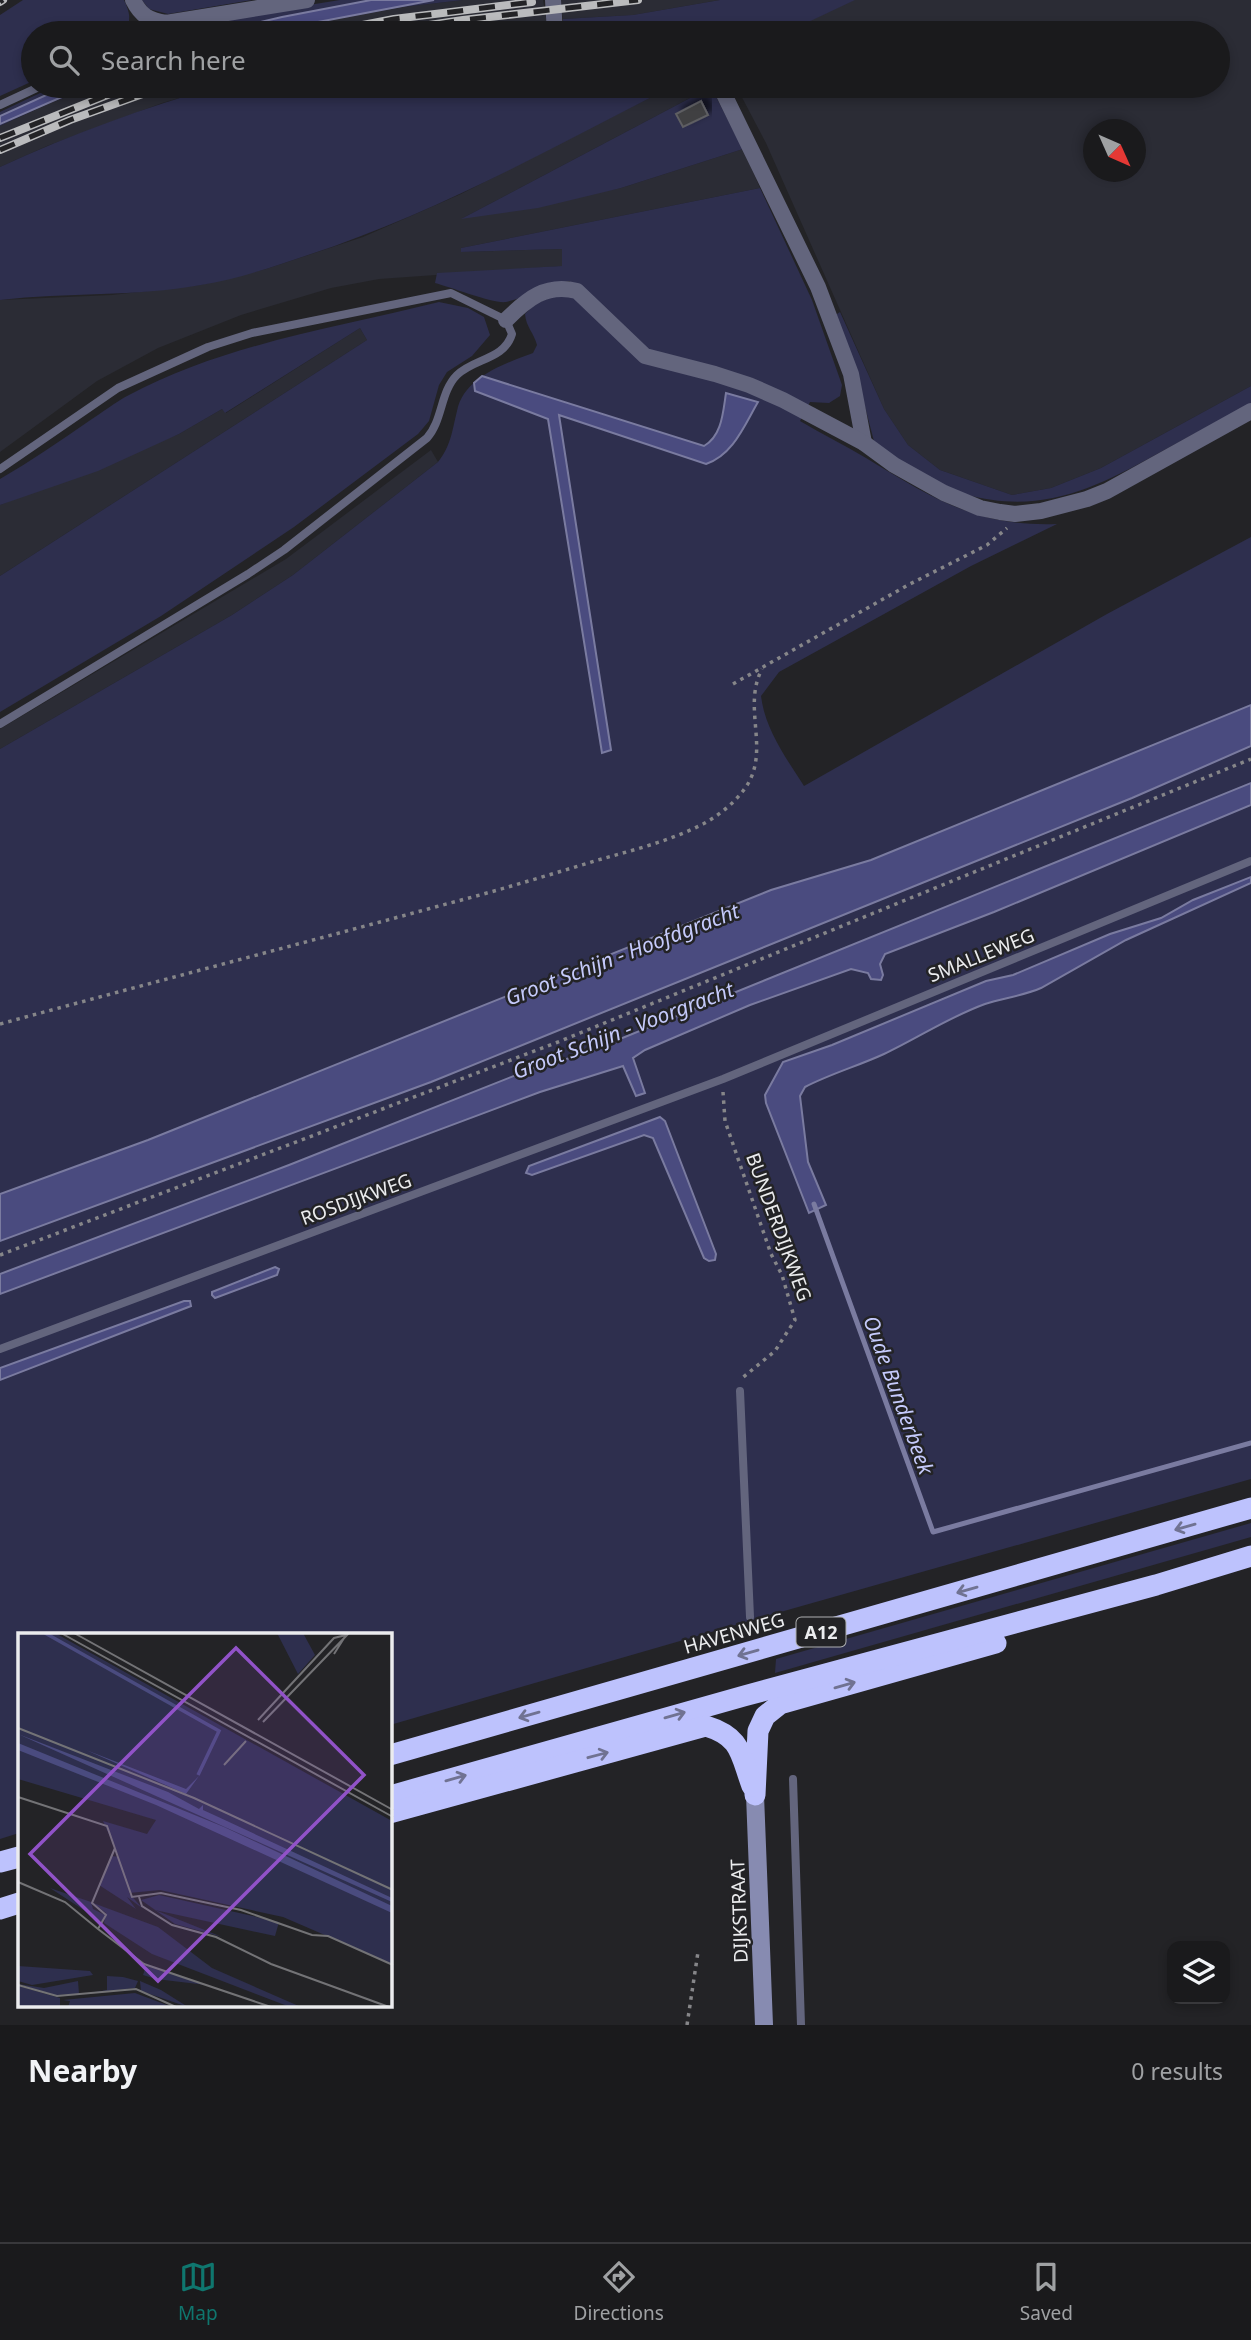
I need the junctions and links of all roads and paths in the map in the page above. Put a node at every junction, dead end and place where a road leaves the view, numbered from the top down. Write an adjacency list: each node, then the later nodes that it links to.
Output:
1 (133, 0): 4 (street)
2 (307, 0): 6 (street)
3 (553, 0): 7 (street)
4 (150, 20): 5 (street)
5 (155, 21)
6 (178, 21)
7 (554, 21)
8 (21, 95): 10 (lane)
9 (726, 98): 13 (street)
10 (0, 105)
11 (506, 320): 13 (street); 14 (lane); 18 (lane)
12 (1251, 411): 15 (street)
13 (864, 443): 15 (street)
14 (0, 469)
15 (1014, 514): 16 (path)
16 (762, 669): 17 (path); 21 (path)
17 (733, 684)
18 (0, 724)
19 (1251, 759): 23 (path)
20 (1251, 861): 22 (lane, SMALLEWEG)
21 (0, 1024)
22 (723, 1079): 24 (lane, ROSDIJKWEG); 25 (path, BUNDERDIJKWEG)
23 (0, 1255)
24 (0, 1349)
25 (740, 1391): 29 (lane)
26 (1251, 1508): 30 (highway, HAVENWEG / A12, one-way to 30)
27 (1251, 1556): 28 (highway, A12)
28 (1156, 1585): 32 (highway, A12, one-way to 28); 33 (highway, one-way to 28)
29 (750, 1617)
30 (392, 1754)
31 (793, 1779): 42 (lane)
32 (392, 1795)
33 (755, 1795): 34 (highway, one-way to 33); 41 (street, DIJKSTRAAT)
34 (392, 1812)
35 (18, 1857): 36 (highway)
36 (0, 1862)
37 (18, 1903): 38 (highway)
38 (0, 1909)
39 (698, 1952): 40 (path)
40 (687, 2025)
41 (764, 2025)
42 (801, 2025)

